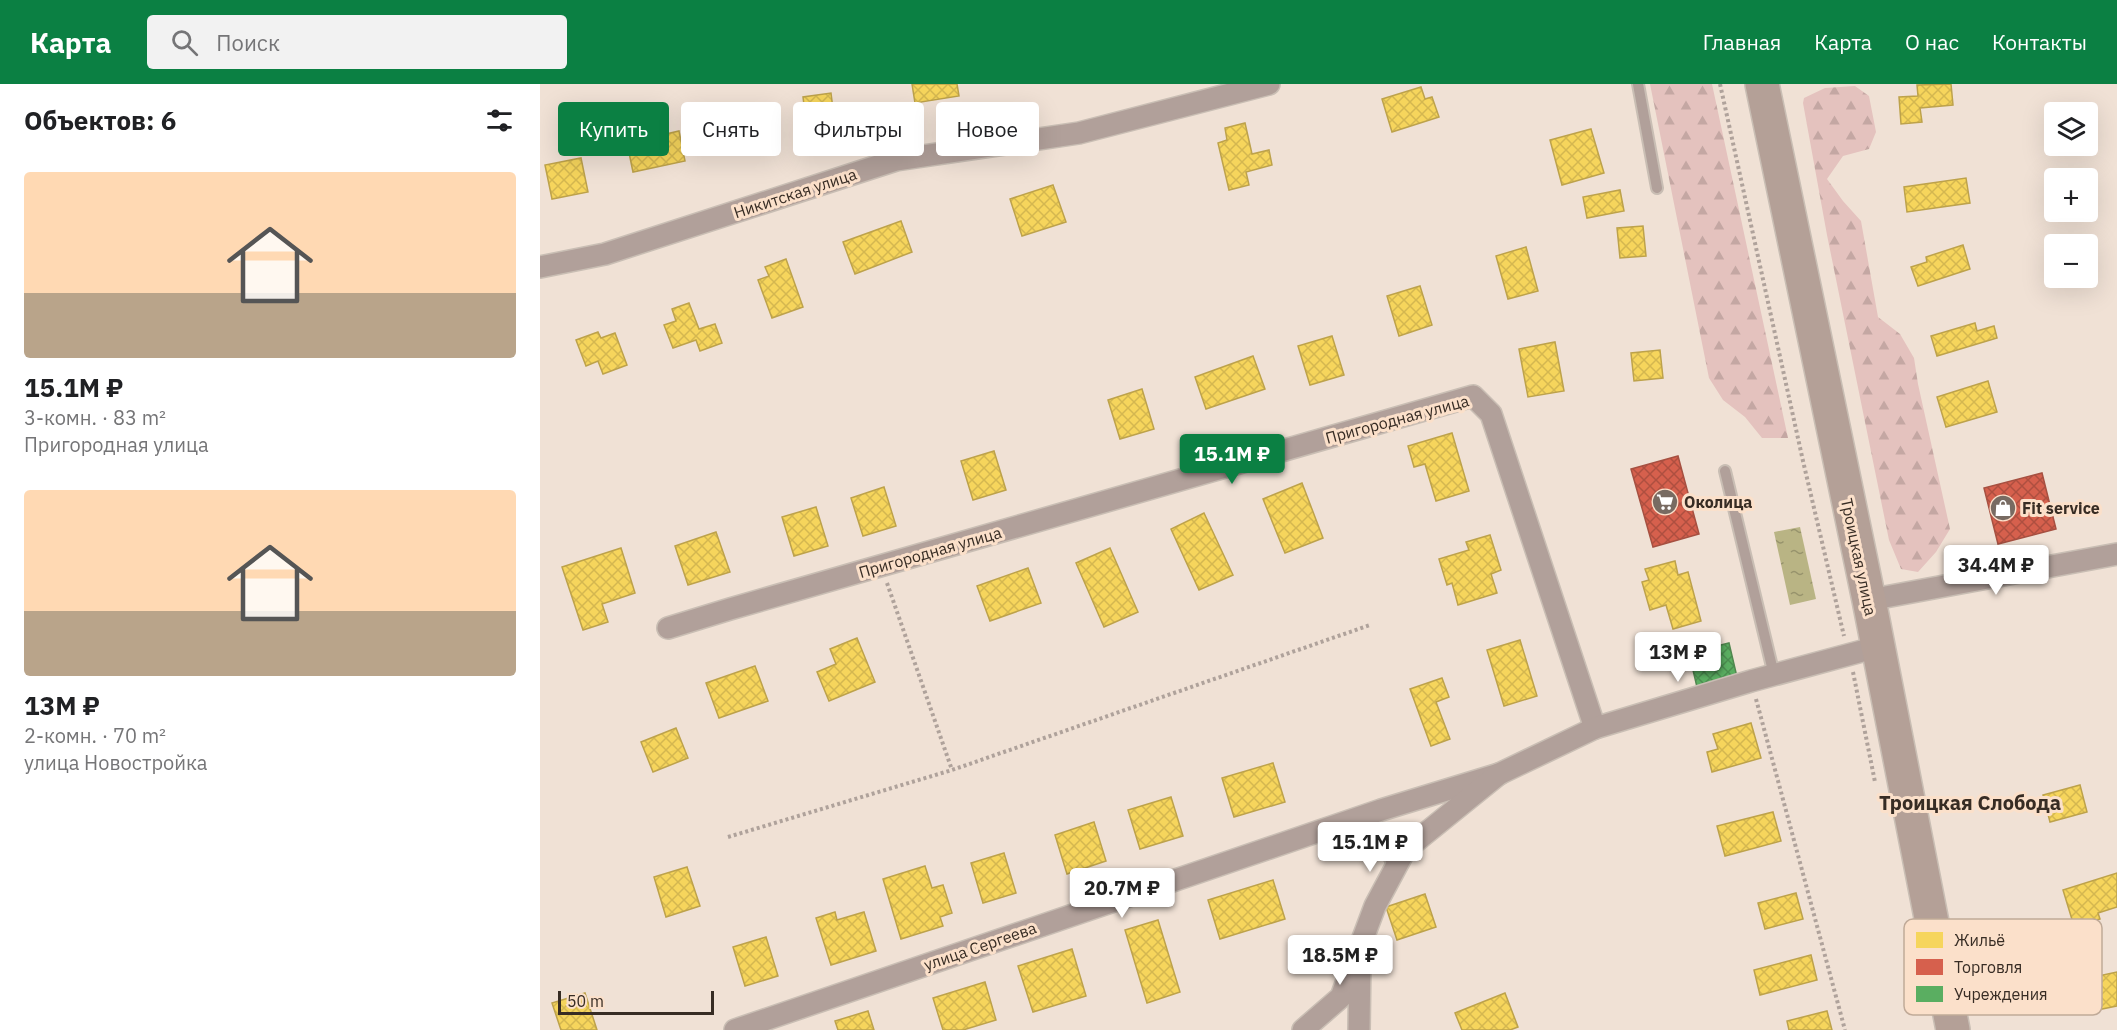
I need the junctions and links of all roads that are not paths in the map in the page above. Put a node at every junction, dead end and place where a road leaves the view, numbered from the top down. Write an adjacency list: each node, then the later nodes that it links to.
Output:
1 (1269, 84): 5 (street, Никитская улица)
2 (1638, 84): 4 (lane)
3 (1762, 84): 8 (main road, Троицкая улица)
4 (1657, 188)
5 (540, 267)
6 (1725, 471): 11 (lane)
7 (2117, 554): 8 (street)
8 (1869, 600): 10 (main road, Троицкая улица)
9 (668, 628): 12 (street, Пригородная улица)
10 (1863, 651): 11 (street); 16 (main road, Троицкая улица)
11 (1774, 675): 12 (street)
12 (1595, 728): 13 (street)
13 (1498, 774): 14 (street, улица Сергеева); 15 (street)
14 (1360, 817): 15 (lane); 19 (street, улица Сергеева)
15 (1396, 867): 17 (street)
16 (1927, 919)
17 (1361, 942): 20 (street); 21 (street)
18 (1949, 1015): 22 (main road, Троицкая улица)
19 (735, 1030)
20 (1303, 1030)
21 (1359, 1030)
22 (1953, 1030)

